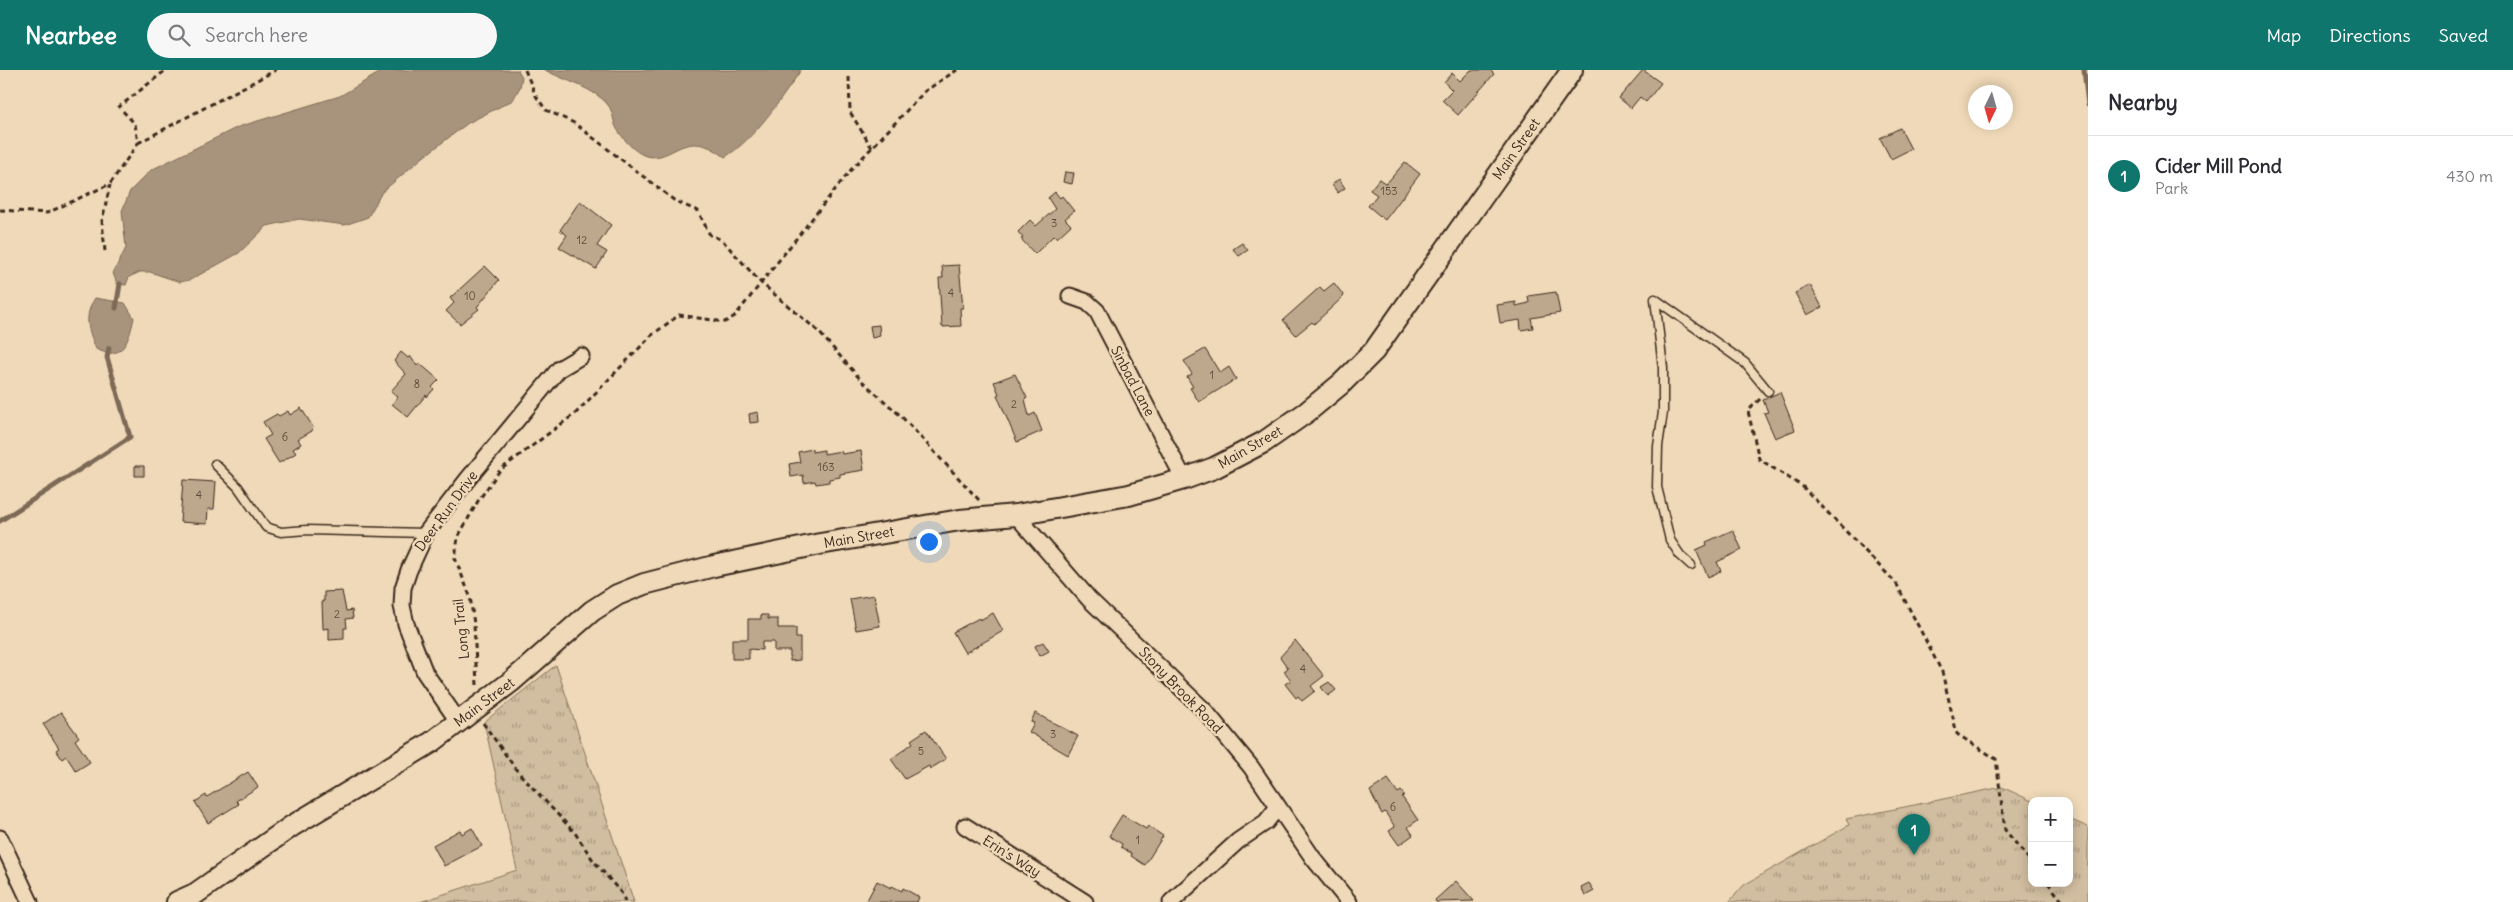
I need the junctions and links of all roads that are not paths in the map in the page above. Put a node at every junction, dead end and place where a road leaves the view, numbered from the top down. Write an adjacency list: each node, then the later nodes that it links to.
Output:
1 (1572, 70): 6 (main road, Main Street)
2 (1070, 296): 6 (street, Sinbad Lane)
3 (581, 356): 8 (street, Deer Run Drive)
4 (1768, 391): 9 (lane)
5 (215, 464): 8 (lane)
6 (1184, 479): 7 (main road, Main Street)
7 (1016, 514): 10 (main road, Main Street); 11 (street, Stony Brook Road)
8 (426, 533): 10 (street, Deer Run Drive)
9 (1691, 565)
10 (458, 721): 15 (main road, Main Street)
11 (1278, 807): 17 (street); 18 (street, Stony Brook Road)
12 (965, 826): 16 (street, Erin's Way)
13 (0, 838): 14 (street)
14 (30, 902)
15 (177, 902)
16 (1085, 902)
17 (1171, 902)
18 (1349, 902)

